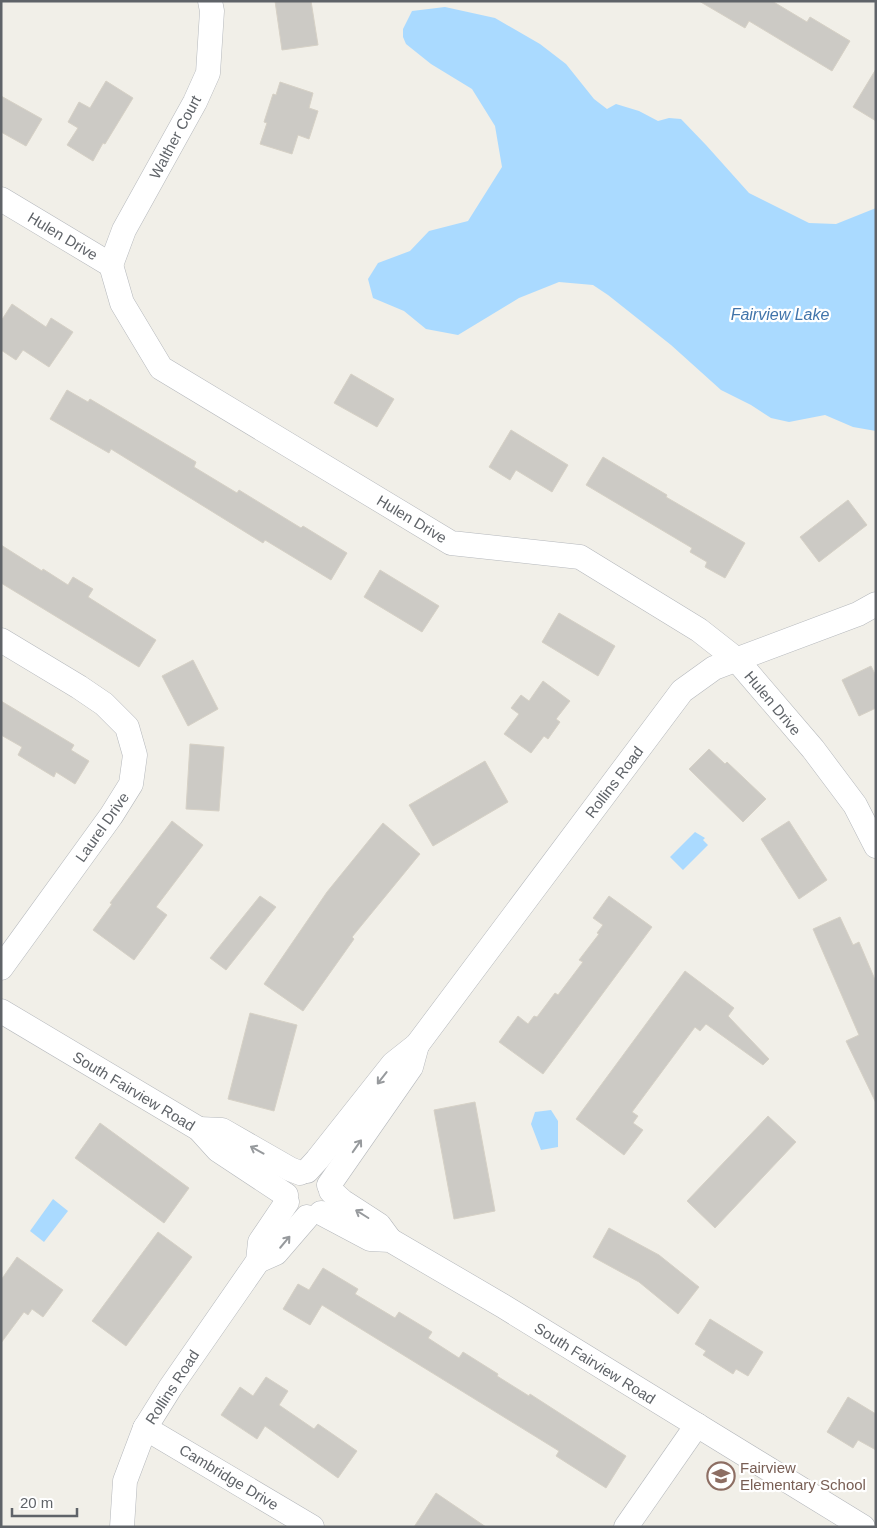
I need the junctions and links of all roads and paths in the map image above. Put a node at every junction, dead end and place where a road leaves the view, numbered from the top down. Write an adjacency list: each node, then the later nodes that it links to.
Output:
1 (210, 1): 3 (street, Walther Court)
2 (1, 199): 3 (street, Hulen Drive)
3 (111, 265): 6 (street, Hulen Drive)
4 (876, 604): 6 (street, Rollins Road)
5 (1, 640): 8 (street, Laurel Drive)
6 (736, 659): 7 (street, Hulen Drive); 10 (street, Rollins Road)
7 (876, 846)
8 (1, 968)
9 (1, 1011): 11 (street, South Fairview Road)
10 (417, 1045): 12 (street, Rollins Road, one-way to 12); 13 (street, Rollins Road, one-way to 10)
11 (199, 1129): 12 (street, one-way to 11); 14 (street, South Fairview Road)
12 (304, 1172): 13 (street); 14 (street)
13 (330, 1188): 15 (street); 16 (street, one-way to 13)
14 (287, 1198): 15 (street); 17 (street, Rollins Road)
15 (314, 1215): 16 (street, South Fairview Road); 17 (street, Rollins Road, one-way to 15)
16 (390, 1240): 18 (street, South Fairview Road)
17 (258, 1260): 19 (street, Rollins Road)
18 (697, 1426): 22 (street); 23 (street, South Fairview Road)
19 (145, 1428): 20 (street, Rollins Road); 21 (street, Cambridge Drive)
20 (122, 1527)
21 (312, 1527)
22 (626, 1527)
23 (863, 1527)

